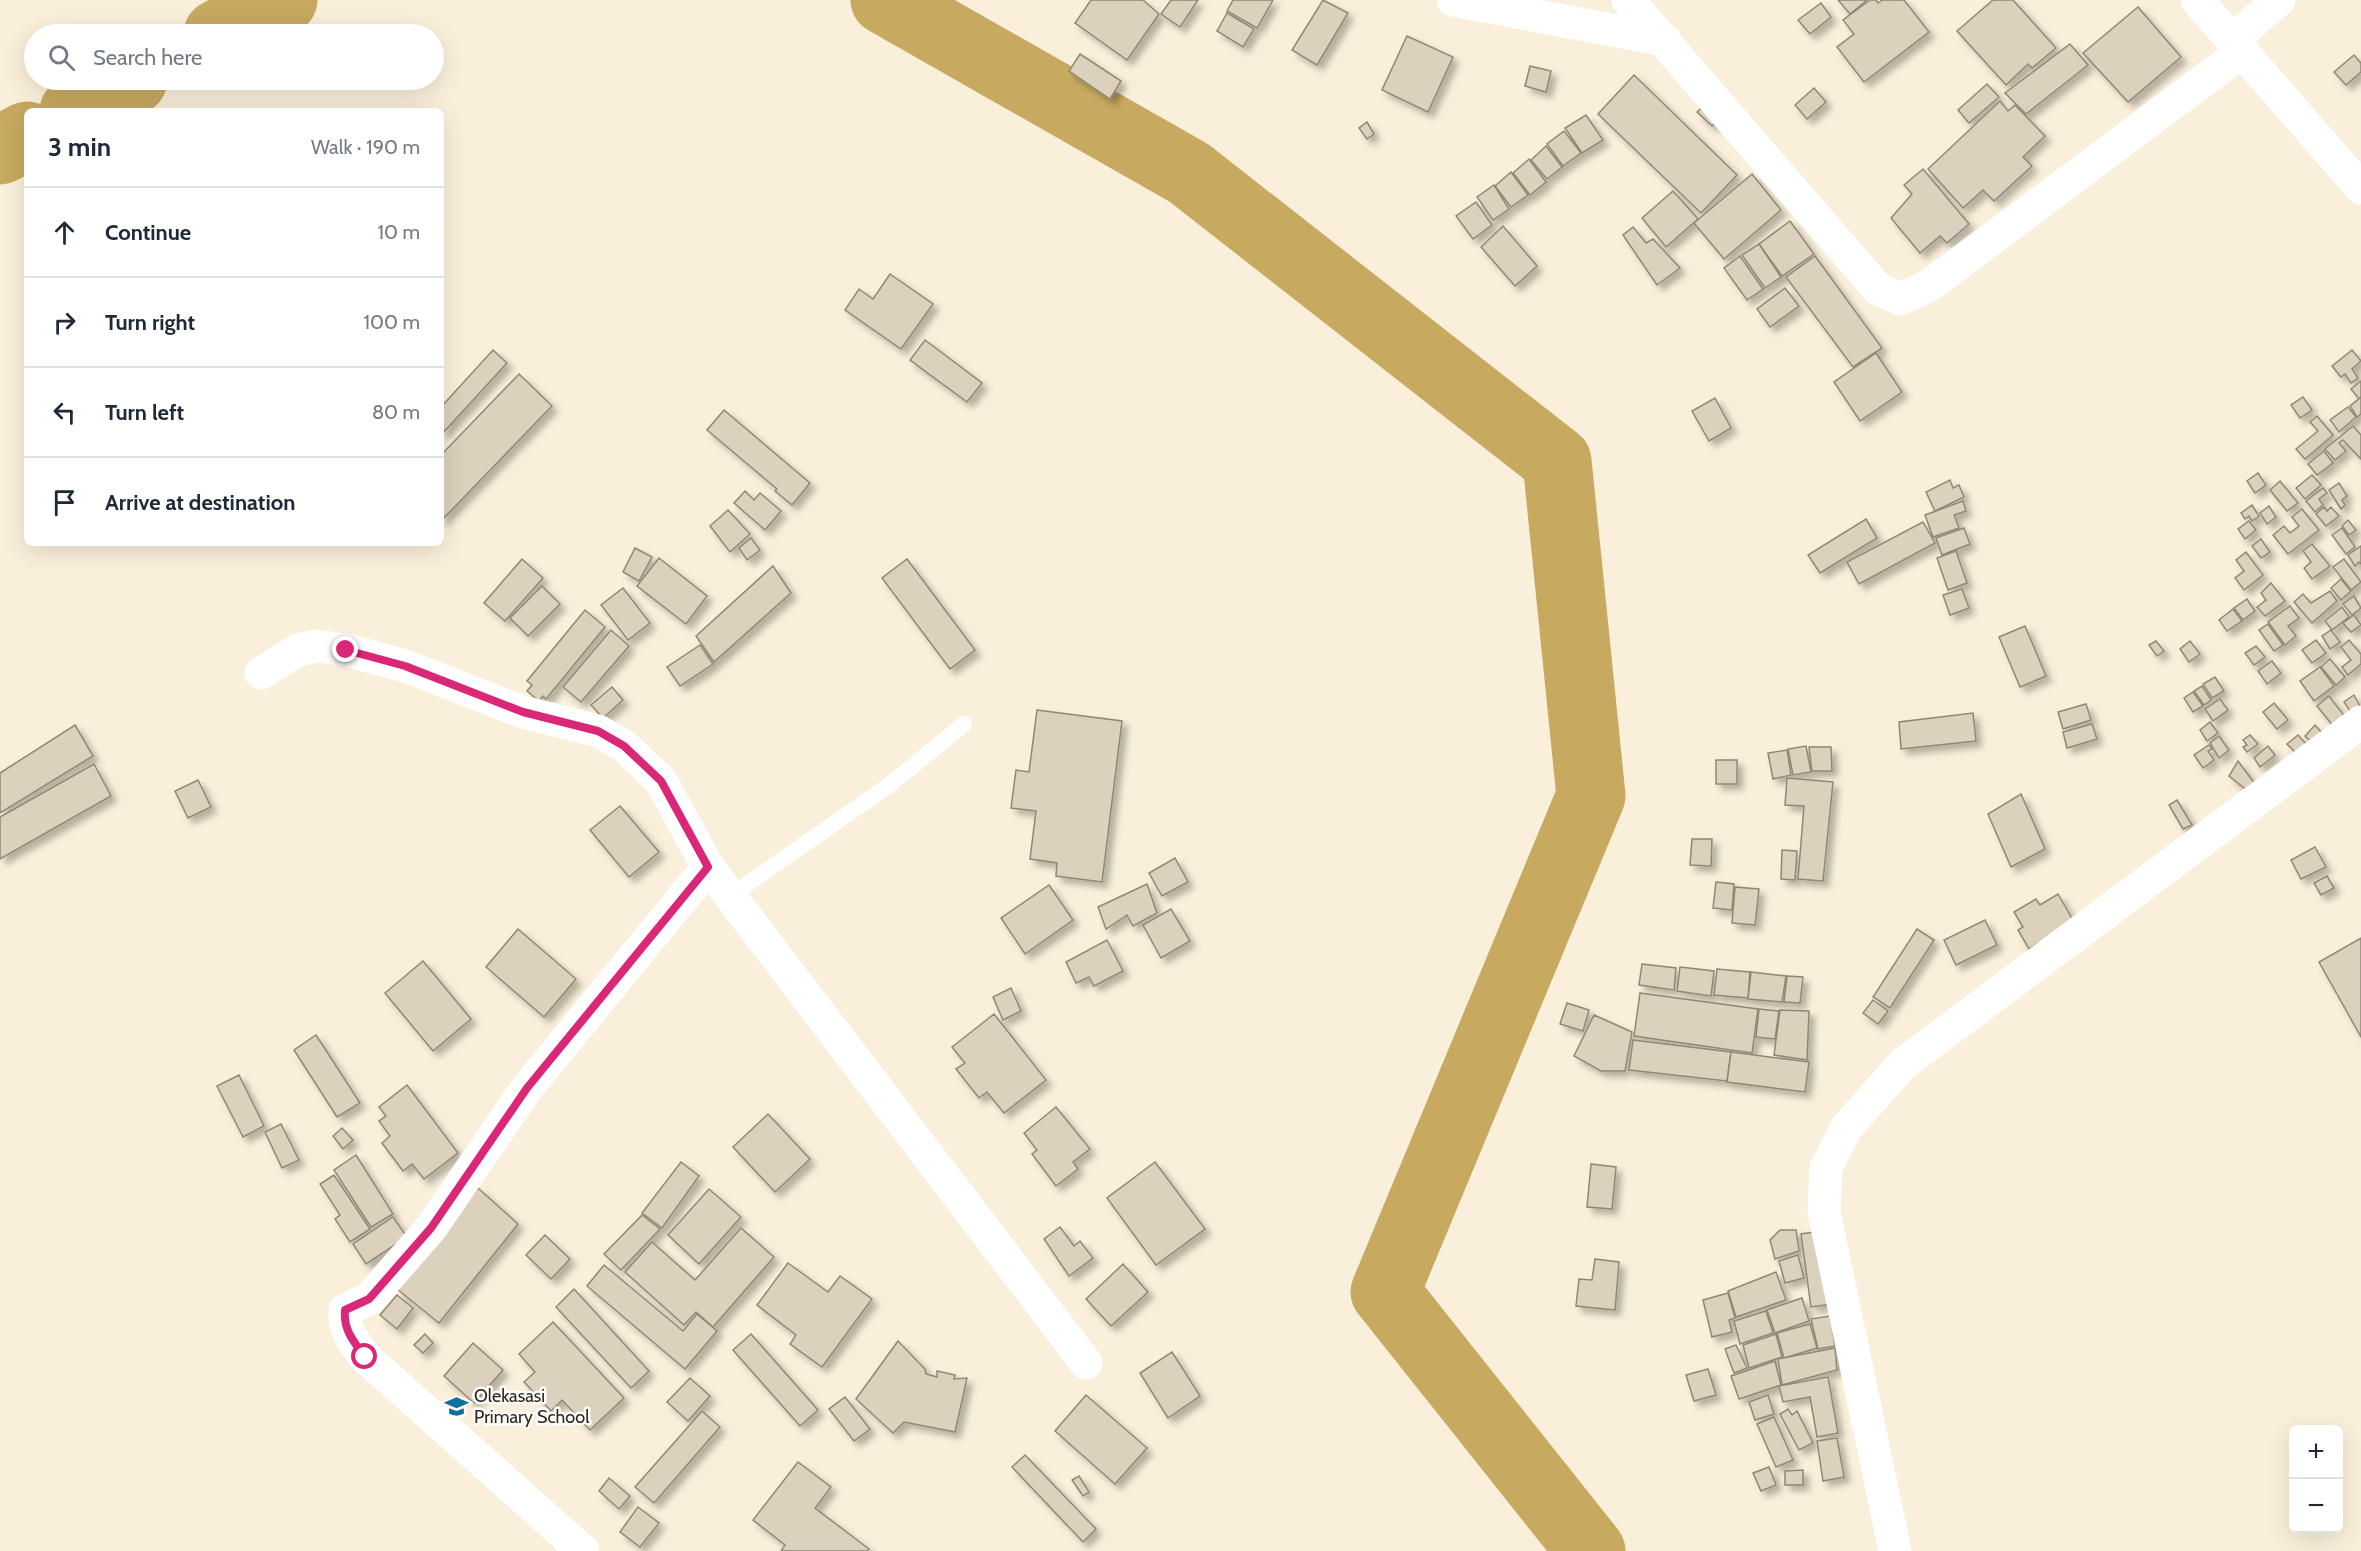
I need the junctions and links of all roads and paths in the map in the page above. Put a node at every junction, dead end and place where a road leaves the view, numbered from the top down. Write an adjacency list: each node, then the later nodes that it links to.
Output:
1 (1453, 0): 5 (street)
2 (1628, 0): 5 (street)
3 (2197, 0): 6 (street)
4 (2278, 0): 6 (street)
5 (1665, 40): 6 (street)
6 (2238, 45): 7 (street)
7 (2361, 188)
8 (261, 673): 11 (street)
9 (2361, 722): 15 (street)
10 (964, 724): 12 (lane)
11 (708, 867): 12 (street); 14 (street)
12 (730, 896): 13 (street)
13 (1086, 1363)
14 (583, 1551)
15 (1895, 1551)

